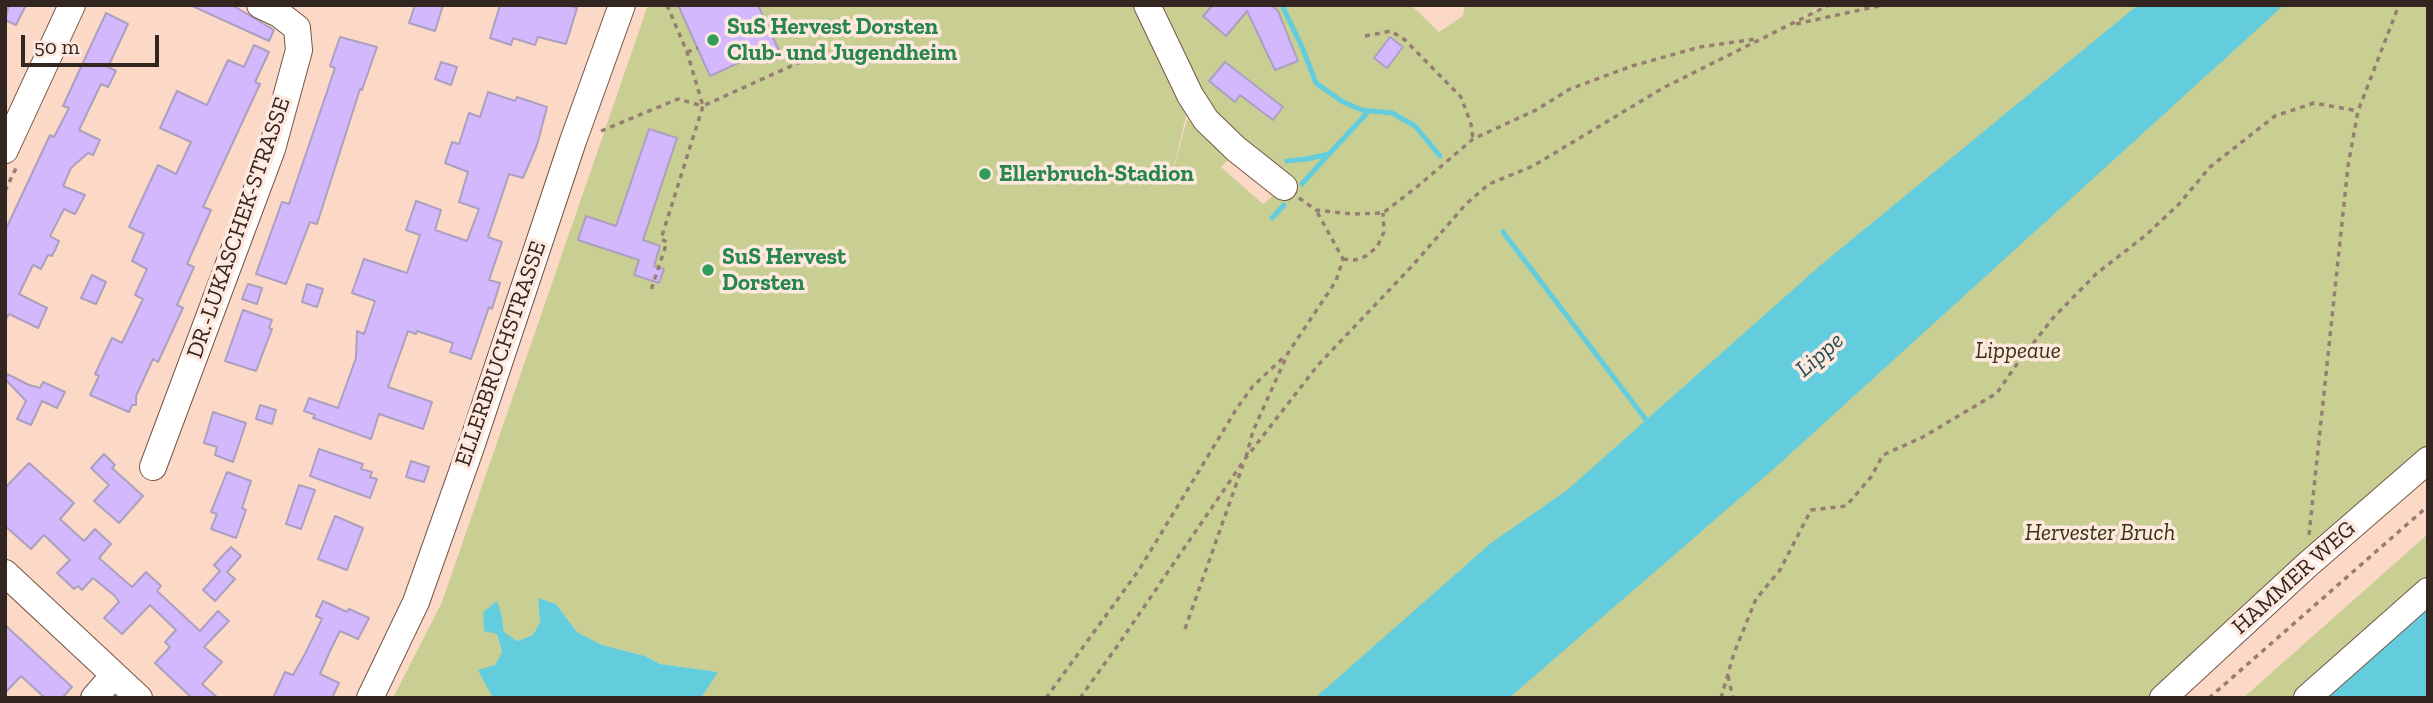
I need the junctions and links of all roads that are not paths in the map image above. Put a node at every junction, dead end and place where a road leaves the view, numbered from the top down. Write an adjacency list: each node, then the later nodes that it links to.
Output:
1 (72, 5): 5 (street)
2 (260, 5): 8 (street, DR.-LUKASCHEK-STRASSE)
3 (622, 5): 14 (street, ELLERBRUCHSTRASSE)
4 (1147, 5): 6 (street)
5 (5, 150)
6 (1284, 187)
7 (2428, 460): 15 (street, HAMMER WEG)
8 (153, 467)
9 (5, 573): 11 (street)
10 (2428, 591): 16 (street)
11 (114, 675): 12 (street); 13 (street)
12 (94, 698)
13 (139, 698)
14 (370, 698)
15 (2163, 698)
16 (2306, 698)

